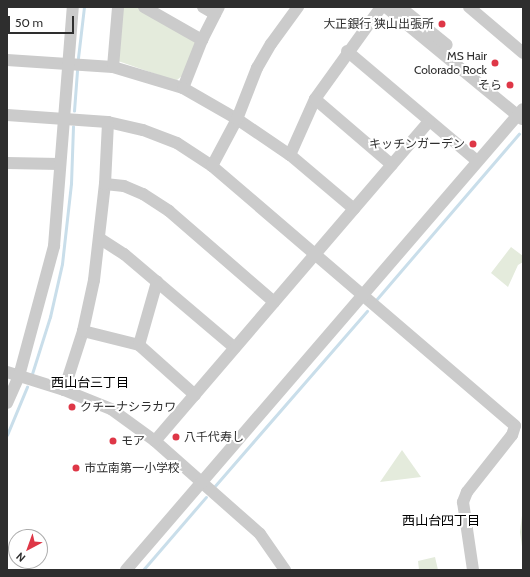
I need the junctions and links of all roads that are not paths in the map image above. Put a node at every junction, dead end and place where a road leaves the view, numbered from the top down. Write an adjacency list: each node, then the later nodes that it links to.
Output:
1 (73, 7): 15 (street)
2 (118, 7): 16 (street)
3 (144, 7): 11 (street)
4 (203, 7): 10 (street)
5 (298, 7): 21 (street)
6 (381, 7): 12 (street)
7 (386, 7): 19 (street)
8 (400, 7): 19 (street)
9 (469, 7): 13 (street)
10 (217, 10): 11 (street)
11 (202, 40): 17 (street)
12 (347, 51): 18 (street); 23 (street)
13 (522, 51)
14 (7, 60): 15 (street)
15 (67, 65): 16 (street); 22 (street)
16 (113, 67): 17 (street)
17 (183, 88): 21 (street)
18 (315, 99): 25 (street); 29 (street)
19 (522, 112): 26 (street)
20 (7, 115): 22 (street)
21 (237, 118): 25 (street); 30 (street)
22 (63, 119): 24 (street); 28 (street)
23 (429, 121): 26 (street); 29 (street)
24 (108, 122): 30 (street); 31 (street)
25 (290, 155): 32 (street)
26 (477, 161): 36 (street)
27 (7, 163): 28 (street)
28 (60, 164): 42 (street)
29 (392, 165): 32 (street)
30 (212, 166): 34 (street)
31 (105, 184): 33 (street); 37 (street)
32 (354, 209): 34 (street)
33 (99, 238): 35 (street); 38 (street)
34 (315, 255): 36 (street); 37 (street)
35 (157, 282): 39 (street); 40 (street)
36 (362, 296): 47 (street); 50 (street)
37 (274, 302): 40 (street)
38 (83, 331): 39 (street); 43 (street)
39 (140, 345): 44 (street)
40 (235, 348): 44 (street)
41 (7, 372): 42 (street)
42 (19, 376): 43 (street); 45 (street)
43 (64, 390): 46 (street)
44 (195, 395): 46 (street)
45 (7, 403)
46 (155, 441): 47 (street)
47 (201, 481): 48 (street); 49 (street)
48 (126, 570)
49 (285, 570)
50 (473, 570)

